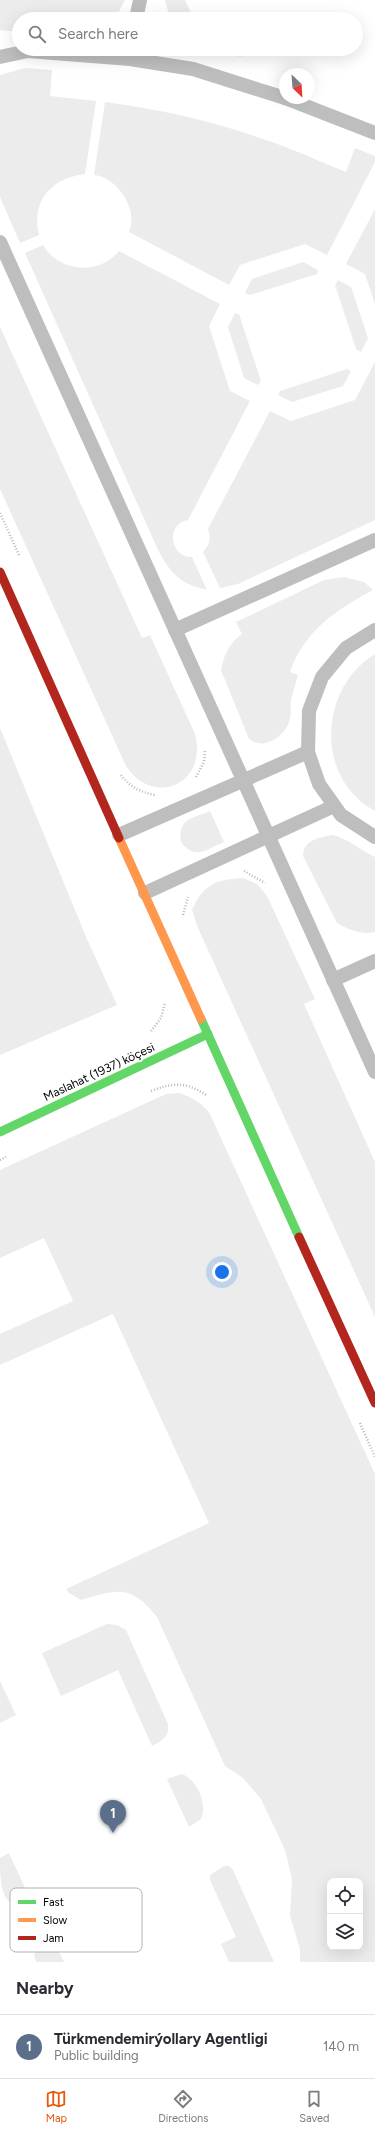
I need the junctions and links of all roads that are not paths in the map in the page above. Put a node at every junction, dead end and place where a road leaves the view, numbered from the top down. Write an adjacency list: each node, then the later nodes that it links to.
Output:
1 (140, 0): 2 (lane)
2 (137, 12)
3 (12, 54): 5 (lane)
4 (138, 56): 6 (lane)
5 (0, 57)
6 (279, 96)
7 (300, 104): 8 (lane)
8 (375, 133)
9 (0, 242): 12 (lane)
10 (375, 540): 12 (lane)
11 (0, 572): 16 (street)
12 (175, 630): 20 (lane)
13 (375, 630): 14 (lane)
14 (308, 752): 15 (lane); 16 (lane)
15 (334, 806): 17 (lane); 18 (lane)
16 (119, 835): 18 (street)
17 (375, 837)
18 (145, 894): 21 (street)
19 (375, 961): 20 (lane)
20 (334, 980): 22 (lane)
21 (208, 1034): 23 (street, Maslahat (1937) köçesi); 24 (street)
22 (375, 1072)
23 (0, 1132)
24 (375, 1403)

